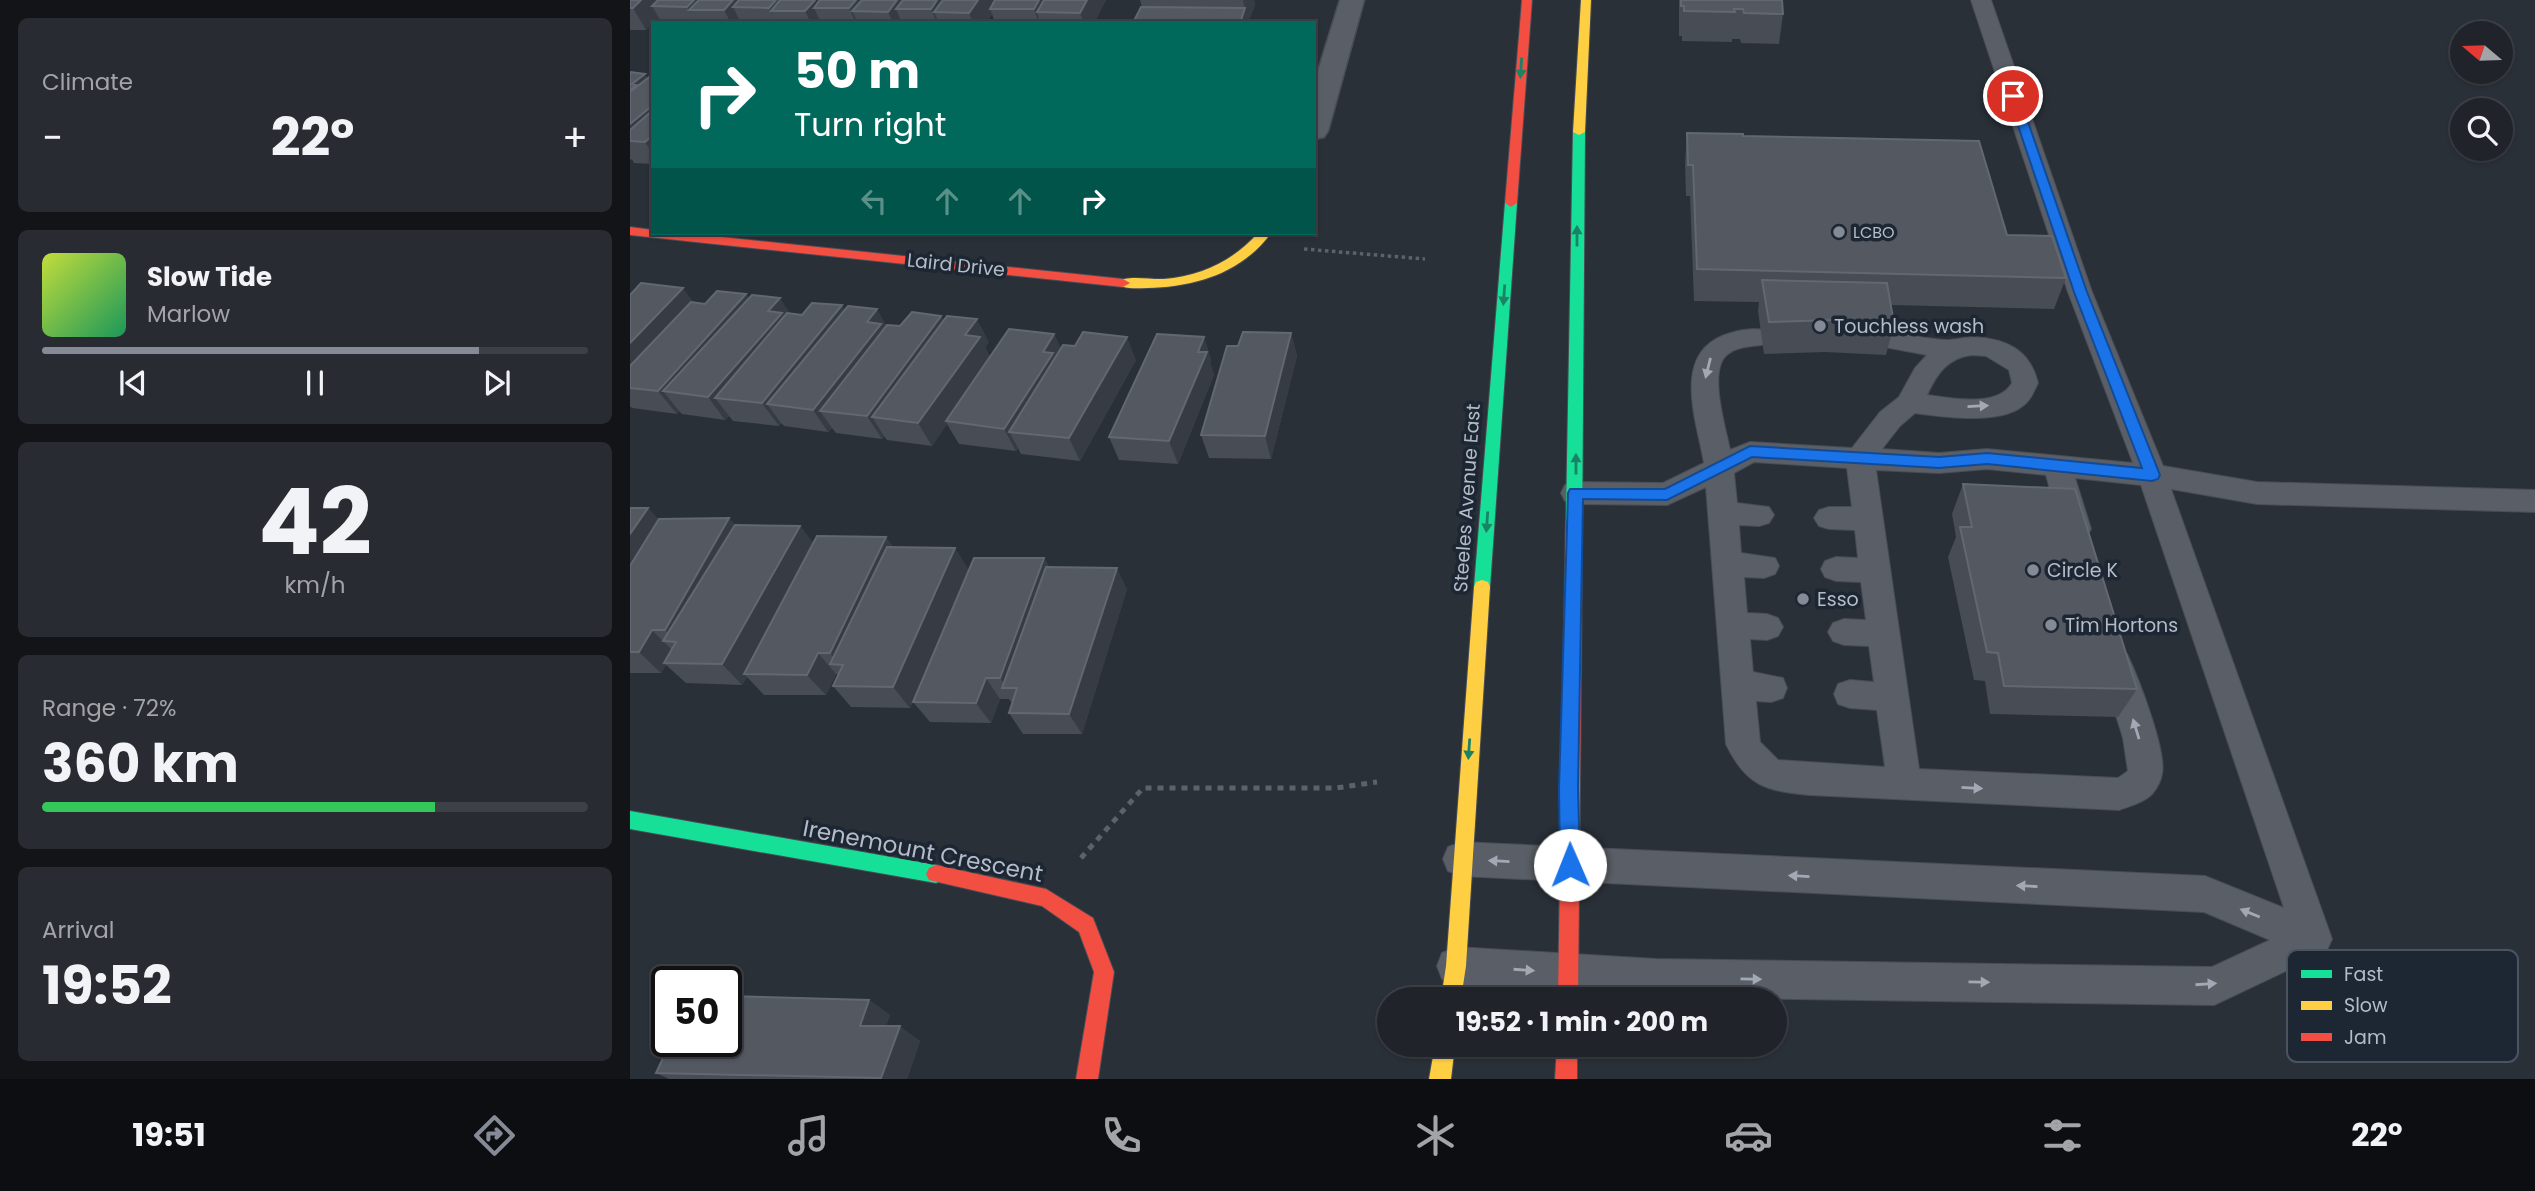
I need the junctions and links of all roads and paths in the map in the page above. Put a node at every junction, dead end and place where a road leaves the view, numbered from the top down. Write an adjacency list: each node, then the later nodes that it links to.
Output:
1 (1352, 0): 5 (street)
2 (1527, 0): 42 (main road, Steeles Avenue East, one-way to 42)
3 (1586, 0): 19 (main road, one-way to 3)
4 (1981, 0): 18 (lane)
5 (1316, 124)
6 (630, 231): 7 (main road, Laird Drive)
7 (651, 233)
8 (668, 235): 9 (main road, Laird Drive)
9 (1262, 239): 10 (path)
10 (1425, 259)
11 (1761, 337): 17 (lane, one-way to 17)
12 (1883, 340): 13 (lane)
13 (1948, 349): 14 (lane); 14 (lane, one-way to 13)
14 (1910, 403): 15 (lane)
15 (1860, 458): 16 (lane); 17 (lane); 24 (lane)
16 (2057, 466): 18 (lane); 25 (lane)
17 (1719, 467): 19 (lane); 21 (lane)
18 (2152, 475): 20 (lane); 45 (lane)
19 (1575, 493): 43 (main road)
20 (2535, 501)
21 (1724, 513): 22 (lane); 26 (lane)
22 (1759, 515)
23 (1829, 518): 24 (lane)
24 (1867, 519): 29 (lane)
25 (2085, 557)
26 (1727, 564): 27 (lane); 30 (lane)
27 (1764, 566)
28 (1836, 569): 29 (lane)
29 (1874, 570): 33 (lane)
30 (1733, 626): 31 (lane); 35 (lane)
31 (1767, 627)
32 (1844, 632): 33 (lane)
33 (1883, 634): 38 (lane)
34 (2108, 636): 40 (lane, one-way to 34)
35 (1738, 685): 36 (lane); 40 (lane)
36 (1771, 688)
37 (1850, 694): 38 (lane)
38 (1891, 697): 40 (lane)
39 (1377, 782): 44 (path)
40 (1904, 784)
41 (630, 820): 44 (main road, Irenemount Crescent)
42 (1461, 859): 43 (lane, one-way to 42); 48 (main road, Steeles Avenue East)
43 (1570, 865): 45 (lane, one-way to 43); 49 (main road)
44 (1046, 898): 52 (main road, Irenemount Crescent)
45 (2314, 939): 46 (lane, one-way to 45)
46 (2291, 950)
47 (2287, 952): 49 (lane, one-way to 47)
48 (1454, 982): 49 (lane, one-way to 49)
49 (1568, 986)
50 (1443, 1057): 53 (main road)
51 (1567, 1057): 54 (main road)
52 (1087, 1079)
53 (1440, 1079)
54 (1566, 1079)

